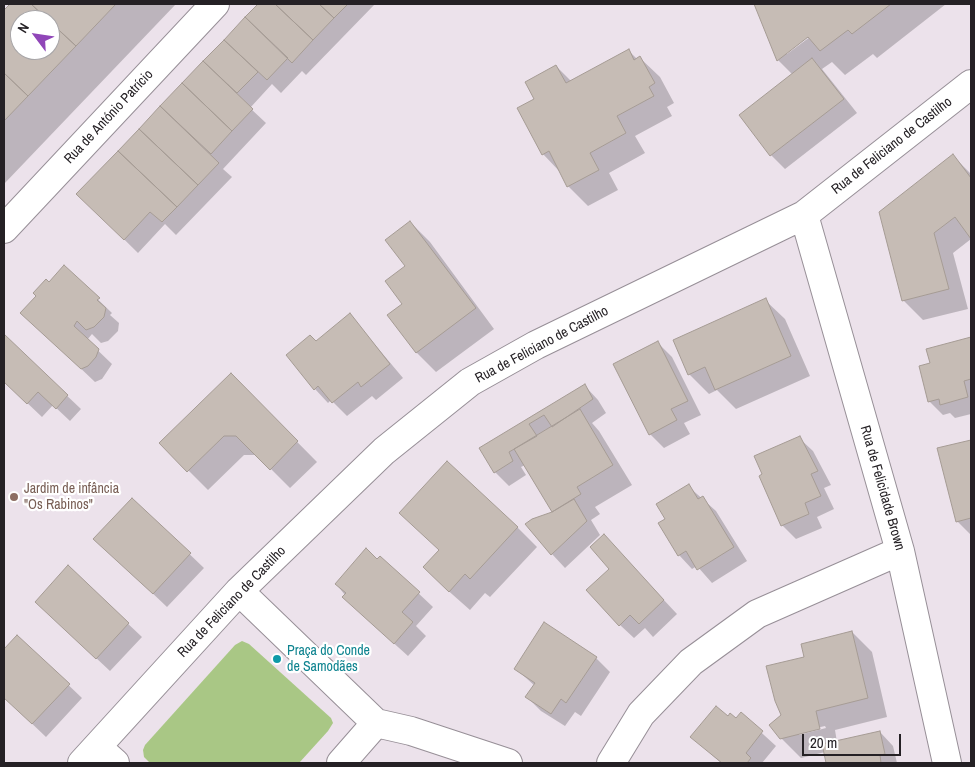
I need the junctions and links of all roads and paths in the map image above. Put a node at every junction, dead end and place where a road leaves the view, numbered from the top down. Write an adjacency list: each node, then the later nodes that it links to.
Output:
1 (215, 4): 4 (street, Rua de António Patrício)
2 (971, 84): 3 (street, Rua de Feliciano de Castilho)
3 (804, 215): 5 (street, Rua de Felicidade Brown); 6 (street, Rua de Feliciano de Castilho)
4 (4, 229)
5 (900, 551): 11 (street); 12 (street, Rua de Felicidade Brown)
6 (239, 591): 7 (street); 8 (street, Rua de Feliciano de Castilho)
7 (376, 723): 9 (street); 10 (street)
8 (98, 758)
9 (341, 763)
10 (508, 763)
11 (611, 763)
12 (947, 763)

